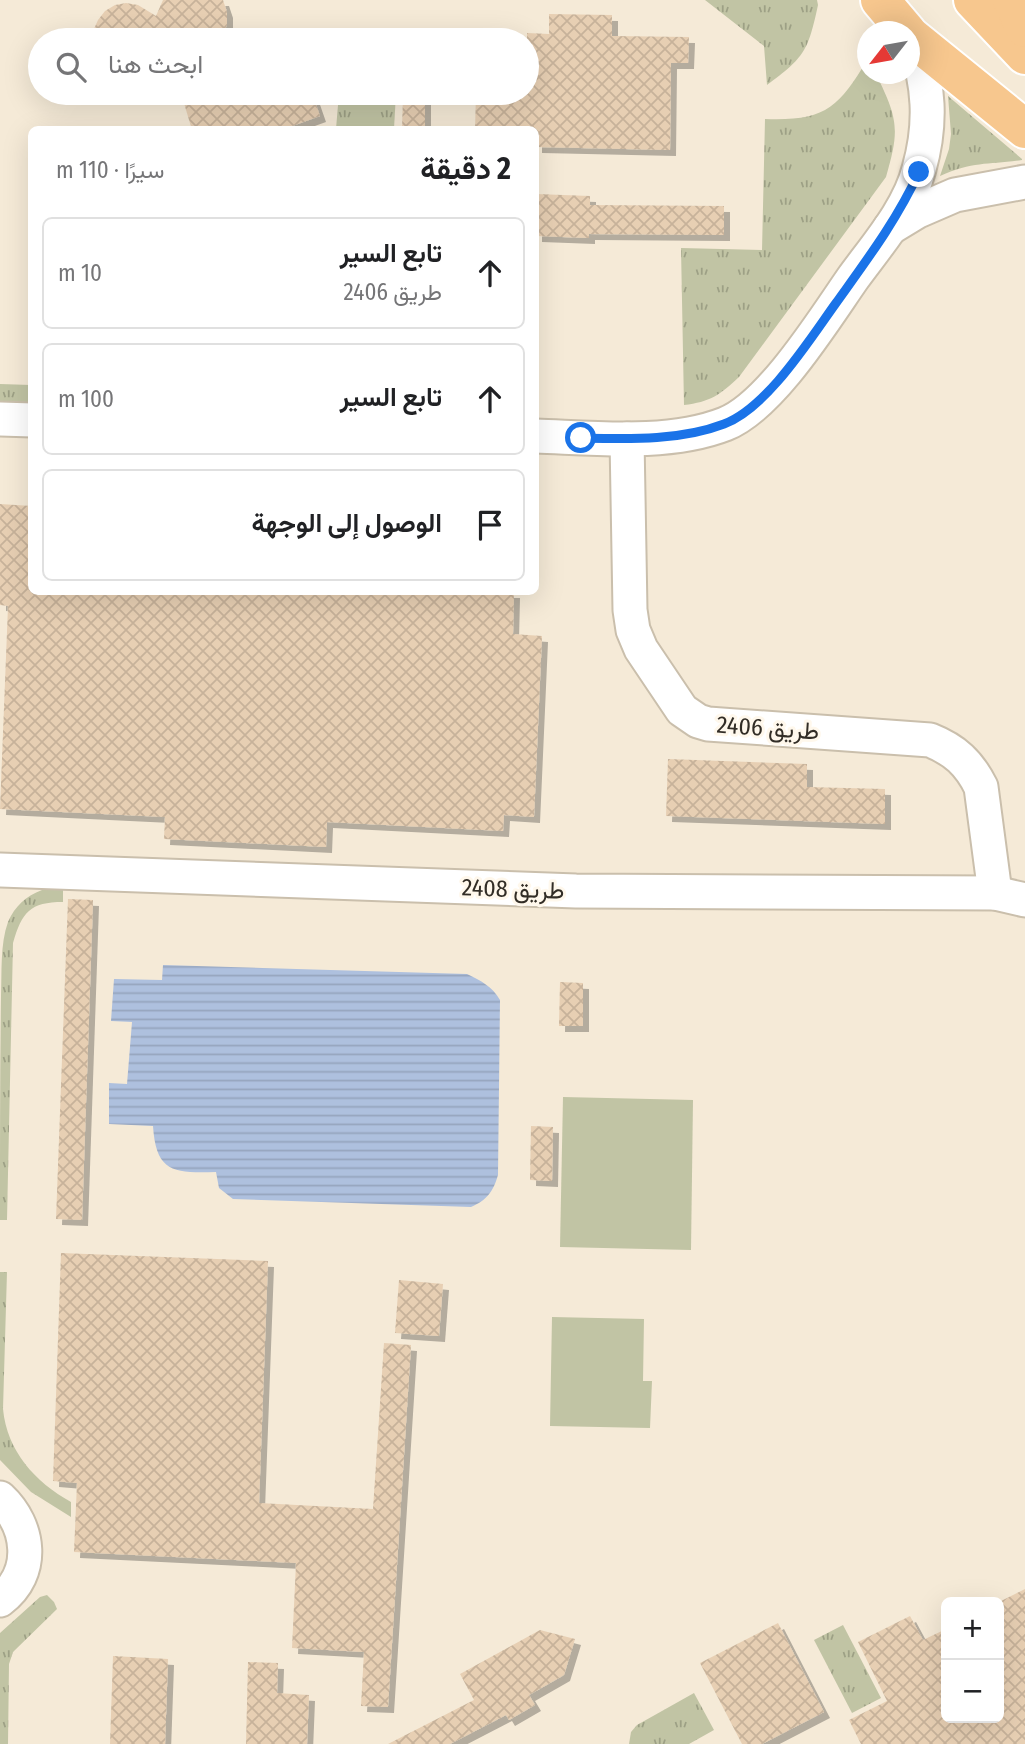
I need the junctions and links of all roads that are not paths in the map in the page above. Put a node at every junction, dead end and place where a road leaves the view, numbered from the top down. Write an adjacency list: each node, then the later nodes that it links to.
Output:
1 (880, 0): 4 (main road)
2 (973, 0): 7 (main road)
3 (1012, 0): 5 (main road)
4 (898, 21)
5 (1025, 29)
6 (920, 43): 9 (main road)
7 (1025, 55)
8 (920, 60): 11 (street)
9 (1025, 129)
10 (1025, 182): 11 (street)
11 (888, 229): 15 (street)
12 (0, 419): 13 (street)
13 (28, 420)
14 (539, 436): 15 (street)
15 (627, 439): 17 (street, طريق 2406)
16 (0, 870): 17 (street, طريق 2408)
17 (1010, 896)
18 (0, 1499): 19 (street)
19 (0, 1600)

